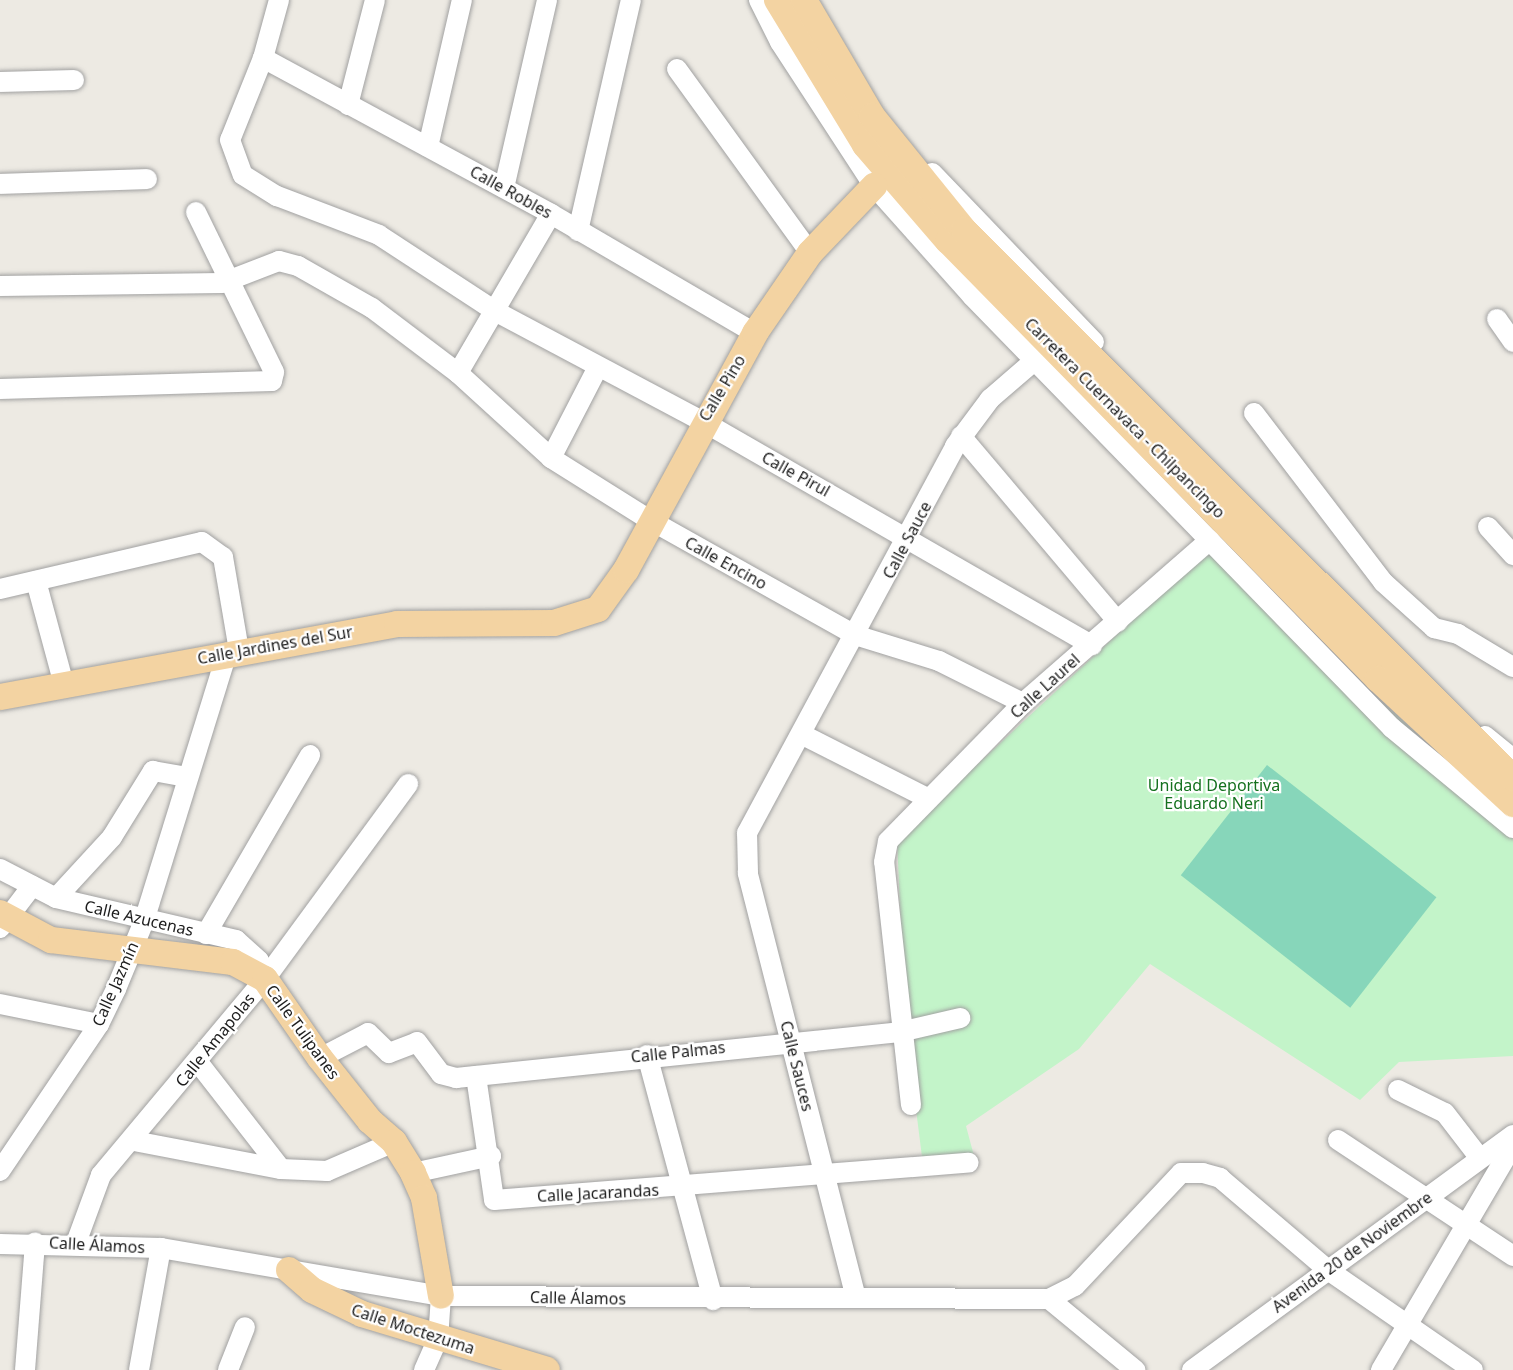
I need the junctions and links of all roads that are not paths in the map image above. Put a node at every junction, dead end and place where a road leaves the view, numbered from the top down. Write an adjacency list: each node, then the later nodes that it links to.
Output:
1 (279, 0): 9 (street, Calle Pirul)
2 (375, 0): 13 (street)
3 (462, 0): 14 (street)
4 (547, 0): 19 (street)
5 (631, 0): 22 (street)
6 (759, 0): 18 (street)
7 (777, 0): 61 (main road, Carretera Cuernavaca - Chilpancingo)
8 (804, 0): 15 (main road, Carretera Cuernavaca - Chilpancingo)
9 (263, 58): 13 (street, Calle Robles); 26 (street, Calle Pirul)
10 (677, 69): 23 (street)
11 (74, 80): 12 (street)
12 (0, 82)
13 (348, 105): 14 (street, Calle Robles)
14 (428, 147): 19 (street, Calle Robles)
15 (902, 156): 56 (street); 58 (main road, Carretera Cuernavaca - Chilpancingo)
16 (147, 179): 17 (street)
17 (0, 184)
18 (874, 186): 23 (main road, Calle Pino); 30 (street)
19 (504, 188): 21 (street, Calle Robles)
20 (195, 212): 24 (street)
21 (551, 214): 22 (street, Calle Robles); 26 (street)
22 (578, 231): 28 (street, Calle Robles)
23 (810, 253): 28 (main road, Calle Pino)
24 (226, 281): 25 (street); 32 (street, Calle Encino); 33 (street)
25 (0, 286)
26 (495, 311): 31 (street, Calle Pirul); 32 (street)
27 (1497, 319): 29 (street)
28 (755, 333): 35 (main road, Calle Pino)
29 (1513, 342)
30 (1034, 361): 36 (street, Calle Sauce); 41 (street)
31 (598, 367): 35 (street, Calle Pirul); 37 (street)
32 (458, 373): 37 (street, Calle Encino)
33 (0, 389)
34 (1254, 413): 50 (street)
35 (702, 421): 38 (main road, Calle Pino); 40 (street, Calle Pirul)
36 (961, 436): 40 (street, Calle Sauce); 46 (street)
37 (551, 458): 38 (street, Calle Encino)
38 (650, 520): 45 (main road, Calle Pino); 47 (street, Calle Encino)
39 (1488, 527): 42 (street)
40 (910, 537): 47 (street, Calle Sauce); 48 (street, Calle Pirul)
41 (1210, 540): 46 (street, Calle Laurel); 62 (street)
42 (1513, 555)
43 (36, 581): 44 (street); 49 (street); 51 (street)
44 (0, 588)
45 (598, 609): 49 (main road, Calle Jardines del Sur)
46 (1118, 622): 48 (street, Calle Laurel)
47 (855, 635): 53 (street, Calle Encino); 54 (street, Calle Sauce)
48 (1092, 645): 53 (street, Calle Laurel)
49 (233, 652): 51 (main road, Calle Jardines del Sur); 57 (street, Calle Jazmín)
50 (1513, 667)
51 (64, 685): 52 (main road, Calle Jardines del Sur)
52 (0, 698)
53 (1023, 703): 60 (street, Calle Laurel)
54 (803, 735): 60 (street); 63 (street, Calle Sauce)
55 (310, 755): 69 (street)
56 (1513, 759)
57 (188, 777): 66 (street); 68 (street, Calle Jazmín)
58 (1513, 778)
59 (408, 784): 71 (street, Calle Amapolas)
60 (927, 798): 75 (street, Calle Laurel)
61 (1513, 804)
62 (1513, 828)
63 (747, 833): 76 (street, Calle Sauces)
64 (0, 869): 65 (street, Calle Azucenas)
65 (32, 886): 66 (street, Calle Azucenas); 67 (street)
66 (56, 898): 68 (street, Calle Azucenas)
67 (2, 920): 70 (main road, Calle Tulipanes)
68 (144, 921): 69 (street, Calle Azucenas); 70 (street, Calle Jazmín)
69 (206, 934): 71 (street, Calle Azucenas)
70 (130, 950): 71 (main road, Calle Tulipanes); 74 (street, Calle Jazmín)
71 (265, 979): 78 (main road, Calle Tulipanes); 79 (street, Calle Amapolas)
72 (0, 1004): 74 (street)
73 (960, 1018): 75 (street, Calle Palmas)
74 (99, 1024): 91 (street, Calle Jazmín)
75 (900, 1032): 76 (street, Calle Palmas); 82 (street)
76 (790, 1040): 77 (street, Calle Palmas); 94 (street, Calle Sauces)
77 (647, 1056): 80 (street, Calle Palmas); 95 (street)
78 (320, 1058): 80 (street, Calle Palmas); 86 (main road, Calle Tulipanes)
79 (197, 1061): 85 (street, Calle Amapolas); 92 (street)
80 (476, 1076): 88 (street)
81 (1398, 1090): 89 (street)
82 (912, 1105)
83 (1513, 1135): 89 (street, Avenida 20 de Noviembre)
84 (1338, 1140): 96 (street)
85 (134, 1141): 92 (street); 99 (street, Calle Amapolas)
86 (394, 1142): 92 (street); 93 (main road, Calle Tulipanes)
87 (1513, 1145): 97 (street)
88 (491, 1156): 93 (street); 95 (street, Calle Jacarandas)
89 (1479, 1157): 96 (street, Avenida 20 de Noviembre)
90 (969, 1163): 94 (street, Calle Jacarandas)
91 (1, 1168)
92 (281, 1169)
93 (413, 1173): 105 (main road, Calle Tulipanes)
94 (825, 1175): 95 (street, Calle Jacarandas); 106 (street, Calle Sauces)
95 (683, 1189): 108 (street)
96 (1423, 1200): 97 (street); 104 (street, Avenida 20 de Noviembre)
97 (1466, 1226): 102 (street); 109 (street)
98 (35, 1242): 99 (street, Calle Álamos); 100 (street, Calle Álamos); 112 (street)
99 (76, 1243): 101 (street, Calle Álamos)
100 (0, 1244)
101 (161, 1248): 103 (street, Calle Álamos); 113 (street)
102 (1513, 1256)
103 (289, 1269): 105 (street, Calle Álamos); 111 (main road, Calle Moctezuma)
104 (1328, 1270): 107 (street); 109 (street); 118 (street, Avenida 20 de Noviembre)
105 (441, 1296): 108 (street, Calle Álamos); 111 (street)
106 (856, 1298): 107 (street, Calle Álamos); 108 (street, Calle Álamos)
107 (1049, 1299): 117 (street)
108 (713, 1300)
109 (1407, 1325): 119 (street); 120 (street)
110 (245, 1327): 114 (street)
111 (438, 1339): 115 (street); 116 (main road, Calle Moctezuma)
112 (25, 1370)
113 (140, 1370)
114 (228, 1370)
115 (424, 1370)
116 (547, 1370)
117 (1135, 1370)
118 (1192, 1370)
119 (1381, 1370)
120 (1473, 1370)

